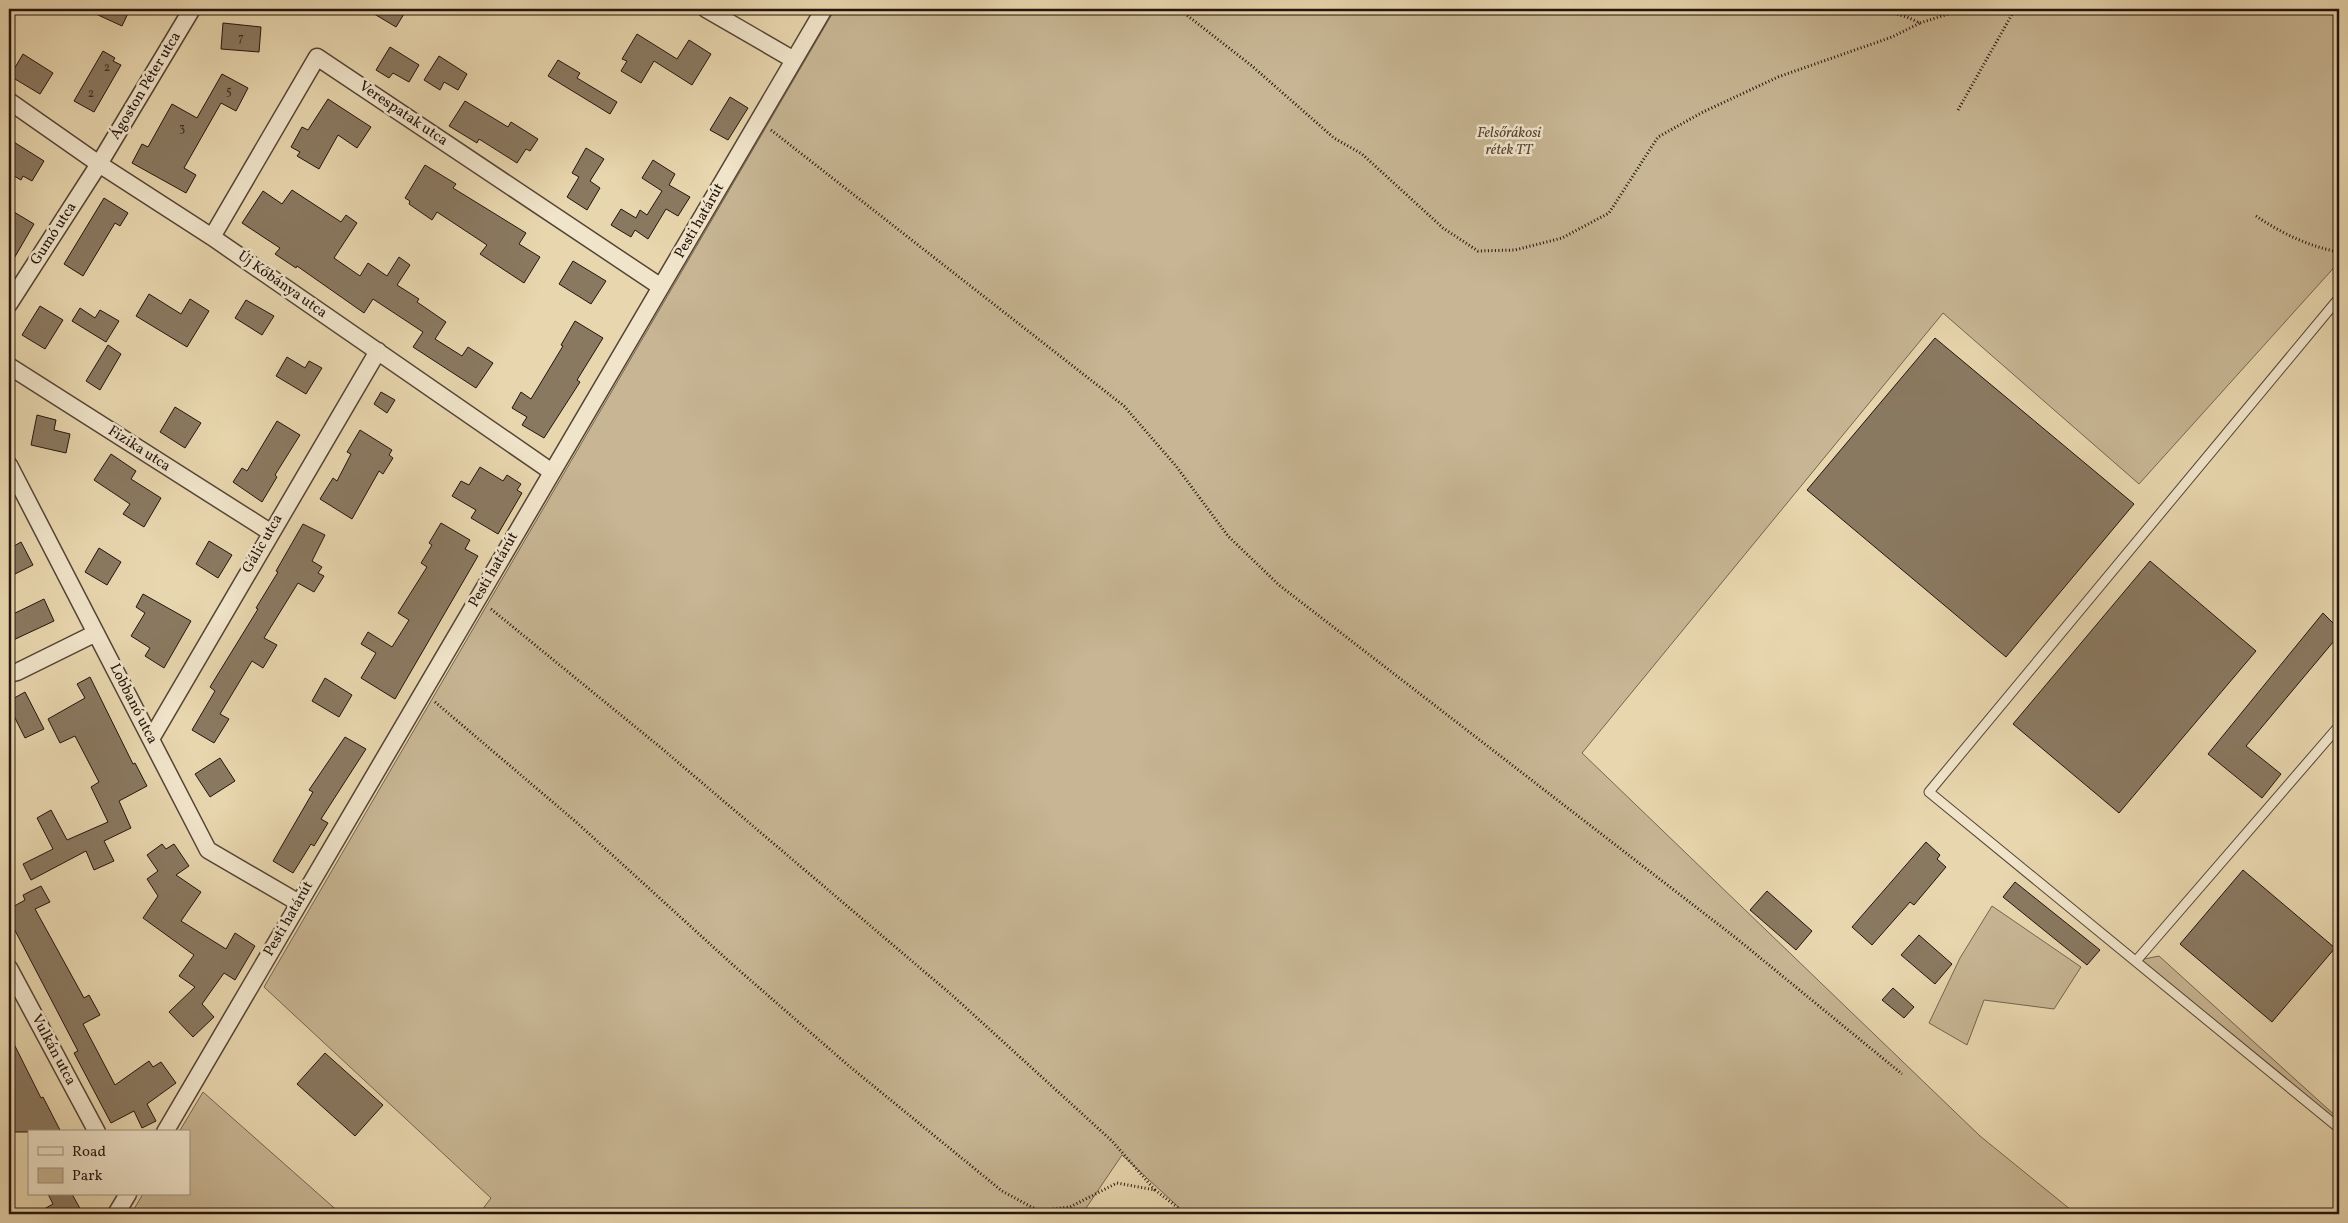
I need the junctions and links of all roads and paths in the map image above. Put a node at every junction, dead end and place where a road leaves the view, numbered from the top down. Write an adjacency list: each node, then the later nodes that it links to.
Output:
1 (192, 9): 13 (street, Ágoston Péter utca)
2 (706, 9): 9 (street)
3 (824, 9): 9 (street, Pesti határút)
4 (1179, 9): 8 (path)
5 (1877, 9): 8 (path)
6 (2015, 9): 7 (path)
7 (2012, 14): 8 (path); 11 (path)
8 (1920, 23)
9 (794, 60): 12 (street, Pesti határút)
10 (9, 101): 13 (street, Új Kőbánya utca)
11 (1958, 110)
12 (758, 121): 17 (street, Pesti határút); 34 (path)
13 (99, 164): 15 (street, Új Kőbánya utca); 19 (street, Gumó utca)
14 (2256, 216): 16 (path)
15 (212, 237): 17 (street, Verespatak utca); 20 (street, Új Kőbánya utca)
16 (2339, 252)
17 (661, 287): 23 (street, Pesti határút)
18 (2339, 298): 32 (lane)
19 (9, 304)
20 (378, 351): 23 (street, Új Kőbánya utca); 24 (street, Gálic utca)
21 (9, 366): 24 (street, Fizika utca)
22 (9, 465): 26 (street, Lobbanó utca)
23 (552, 472): 25 (street, Pesti határút)
24 (270, 532): 30 (street, Gálic utca)
25 (480, 595): 28 (street, Pesti határút); 38 (path)
26 (96, 634): 27 (street); 30 (street, Lobbanó utca)
27 (9, 674)
28 (423, 692): 31 (street, Pesti határút); 40 (path)
29 (2339, 726): 32 (lane)
30 (151, 739): 31 (street, Lobbanó utca)
31 (299, 903): 37 (street, Pesti határút)
32 (2136, 962): 35 (lane)
33 (9, 968): 36 (street, Vulkán utca)
34 (1902, 1074)
35 (2339, 1128)
36 (96, 1130)
37 (166, 1130)
38 (1155, 1190): 40 (path); 43 (path)
39 (127, 1196): 41 (street)
40 (1070, 1206): 42 (path)
41 (116, 1214)
42 (1069, 1214)
43 (1186, 1214)

